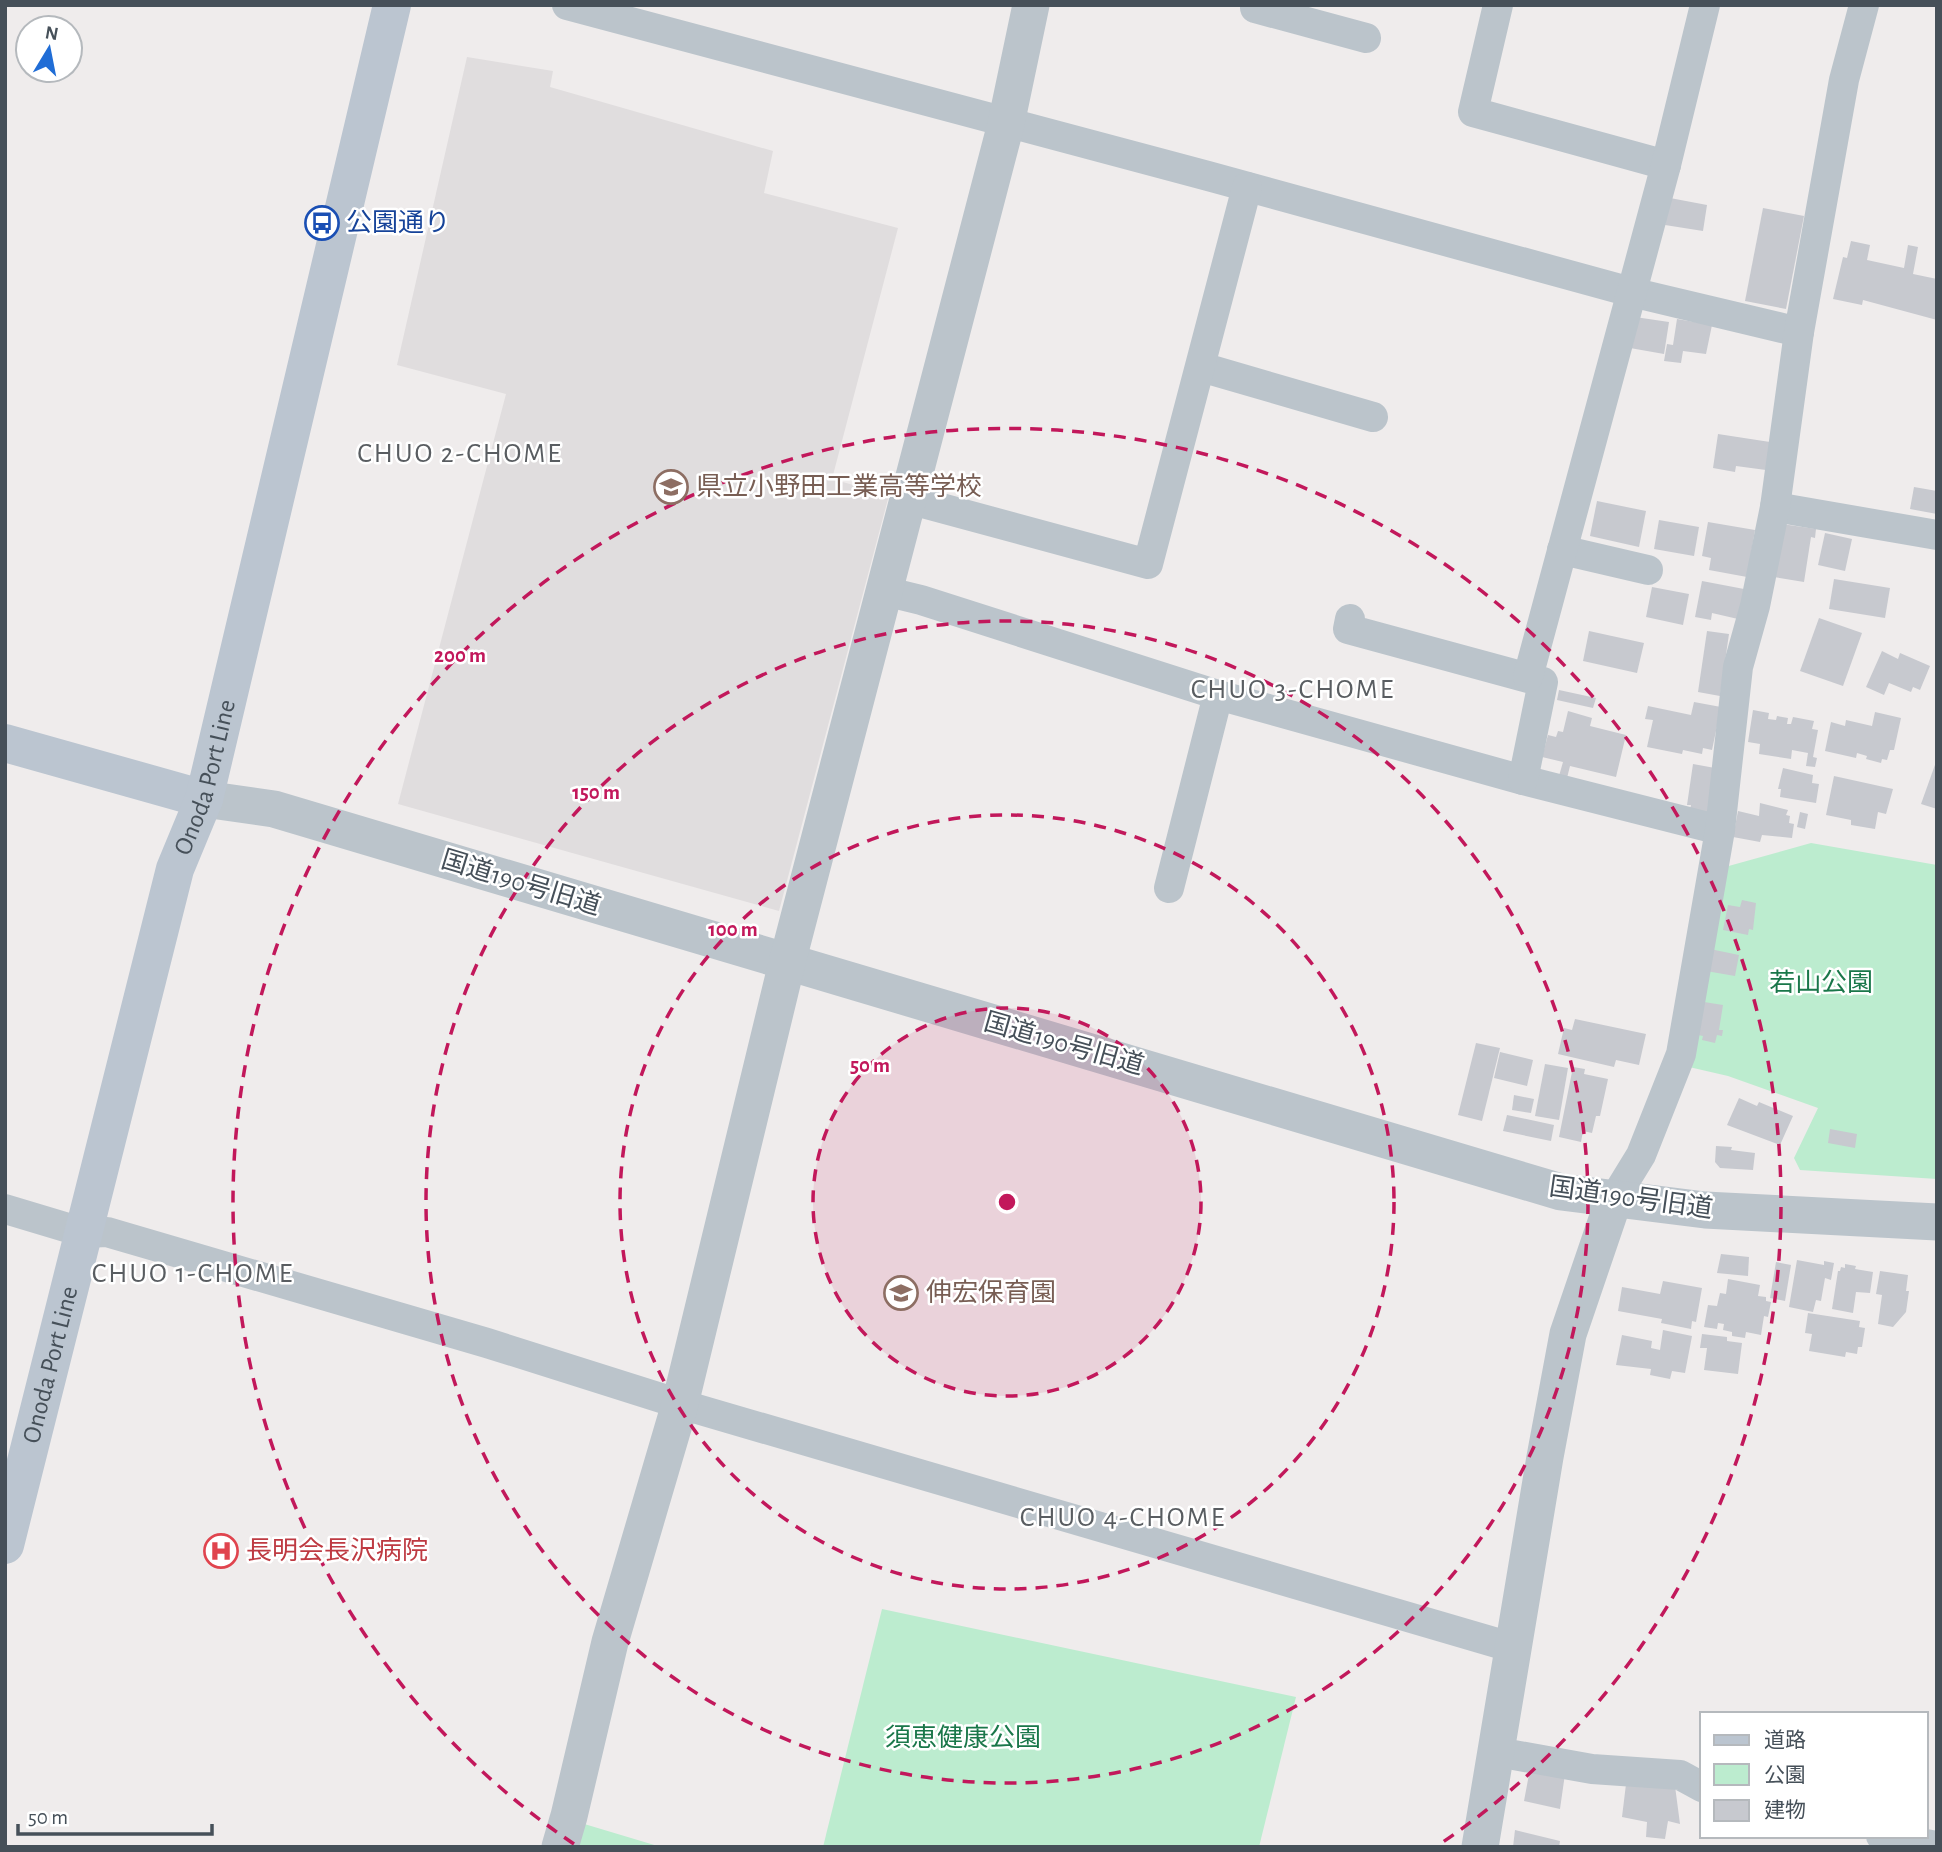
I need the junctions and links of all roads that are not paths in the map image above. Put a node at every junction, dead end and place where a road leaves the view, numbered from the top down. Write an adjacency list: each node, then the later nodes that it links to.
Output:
1 (393, 5): 27 (main road, Onoda Port Line)
2 (567, 5): 9 (street)
3 (1031, 5): 9 (street)
4 (1256, 5): 8 (street)
5 (1498, 5): 10 (street)
6 (1705, 5): 10 (street)
7 (1864, 5): 13 (street)
8 (1366, 38)
9 (1006, 124): 11 (street); 16 (street)
10 (1666, 166): 12 (street)
11 (1247, 187): 12 (street); 14 (street)
12 (1631, 292): 13 (street); 19 (street)
13 (1799, 332): 17 (street)
14 (1201, 367): 15 (street); 16 (street)
15 (1373, 417)
16 (908, 499): 21 (street)
17 (1774, 507): 18 (street); 28 (street)
18 (1937, 535)
19 (1562, 550): 20 (street); 23 (street)
20 (1648, 570)
21 (884, 591): 24 (street); 30 (street)
22 (1350, 619): 23 (street)
23 (1528, 677): 26 (street)
24 (1218, 695): 26 (street); 29 (street)
25 (5, 743): 27 (main road)
26 (1523, 780): 28 (street)
27 (204, 799): 30 (street, 国道190号旧道); 34 (main road, Onoda Port Line)
28 (1720, 831): 31 (street)
29 (1169, 888)
30 (787, 963): 31 (street, 国道190号旧道); 35 (street)
31 (1614, 1199): 33 (street, 国道190号旧道); 37 (street)
32 (5, 1209): 34 (street)
33 (1937, 1222)
34 (85, 1233): 35 (street); 36 (main road, Onoda Port Line)
35 (680, 1404): 37 (street); 42 (street)
36 (5, 1545)
37 (1514, 1648): 38 (street)
38 (1497, 1752): 39 (street); 43 (street)
39 (1700, 1786)
40 (1892, 1838): 41 (street)
41 (1937, 1846)
42 (559, 1847)
43 (1480, 1847)

